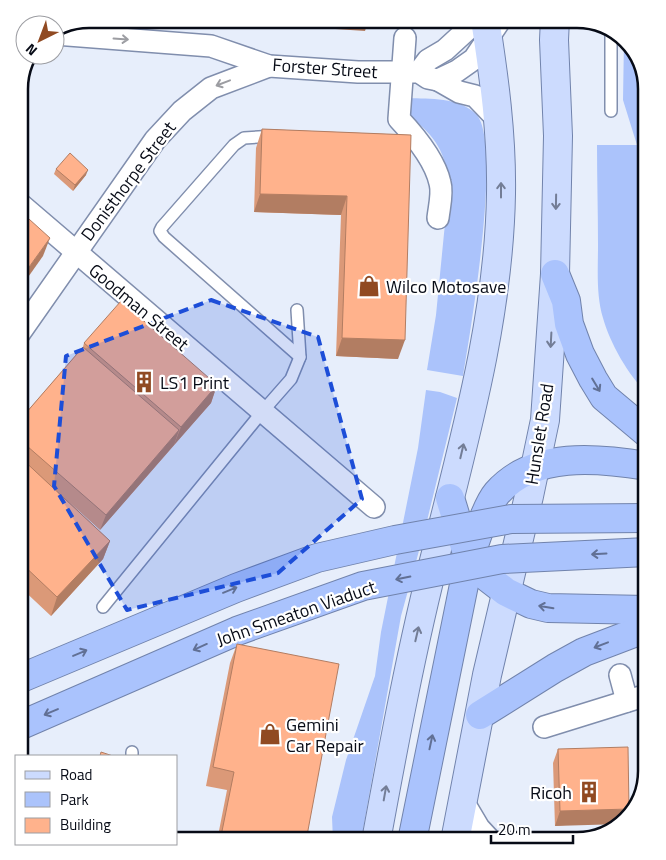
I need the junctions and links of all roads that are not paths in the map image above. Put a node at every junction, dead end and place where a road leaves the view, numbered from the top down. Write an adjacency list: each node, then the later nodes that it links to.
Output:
1 (486, 28): 8 (street, Forster Street)
2 (488, 28): 10 (main road)
3 (555, 28): 15 (main road, Hunslet Road, one-way to 15)
4 (65, 35): 7 (street, Forster Street, one-way to 7)
5 (405, 38): 8 (street)
6 (611, 38): 9 (lane)
7 (269, 66): 8 (street, Forster Street); 14 (street, Donisthorpe Street, one-way to 14)
8 (420, 75): 10 (street, Forster Street); 13 (street)
9 (611, 111)
10 (500, 121): 23 (main road, one-way to 10)
11 (287, 136): 18 (lane)
12 (28, 211): 14 (street, Goodman Street)
13 (438, 218)
14 (75, 253): 17 (street, Donisthorpe Street); 19 (street, Goodman Street)
15 (555, 274): 20 (highway, one-way to 20); 22 (main road, Hunslet Road, one-way to 22)
16 (297, 310): 18 (lane)
17 (28, 321)
18 (300, 357): 19 (lane)
19 (262, 412): 24 (street, Goodman Street); 29 (lane)
20 (638, 425)
21 (638, 465): 22 (highway)
22 (536, 466): 27 (highway); 28 (main road, Hunslet Road)
23 (450, 498): 27 (highway); 39 (main road, one-way to 23)
24 (374, 507)
25 (638, 518): 32 (highway, one-way to 25, bridge)
26 (638, 552): 36 (highway, John Smeaton Viaduct, one-way to 36, bridge)
27 (469, 560): 28 (highway); 40 (highway, one-way to 27)
28 (506, 592): 30 (highway, one-way to 28); 35 (main road, Hunslet Road)
29 (103, 607)
30 (638, 610)
31 (638, 631): 35 (highway, one-way to 35)
32 (28, 675)
33 (620, 675): 34 (street)
34 (637, 698): 37 (street)
35 (480, 715): 38 (main road, Hunslet Road)
36 (28, 722)
37 (544, 727)
38 (463, 800): 41 (main road, Hunslet Road); 42 (street)
39 (378, 832)
40 (414, 832)
41 (457, 832)
42 (483, 832)

